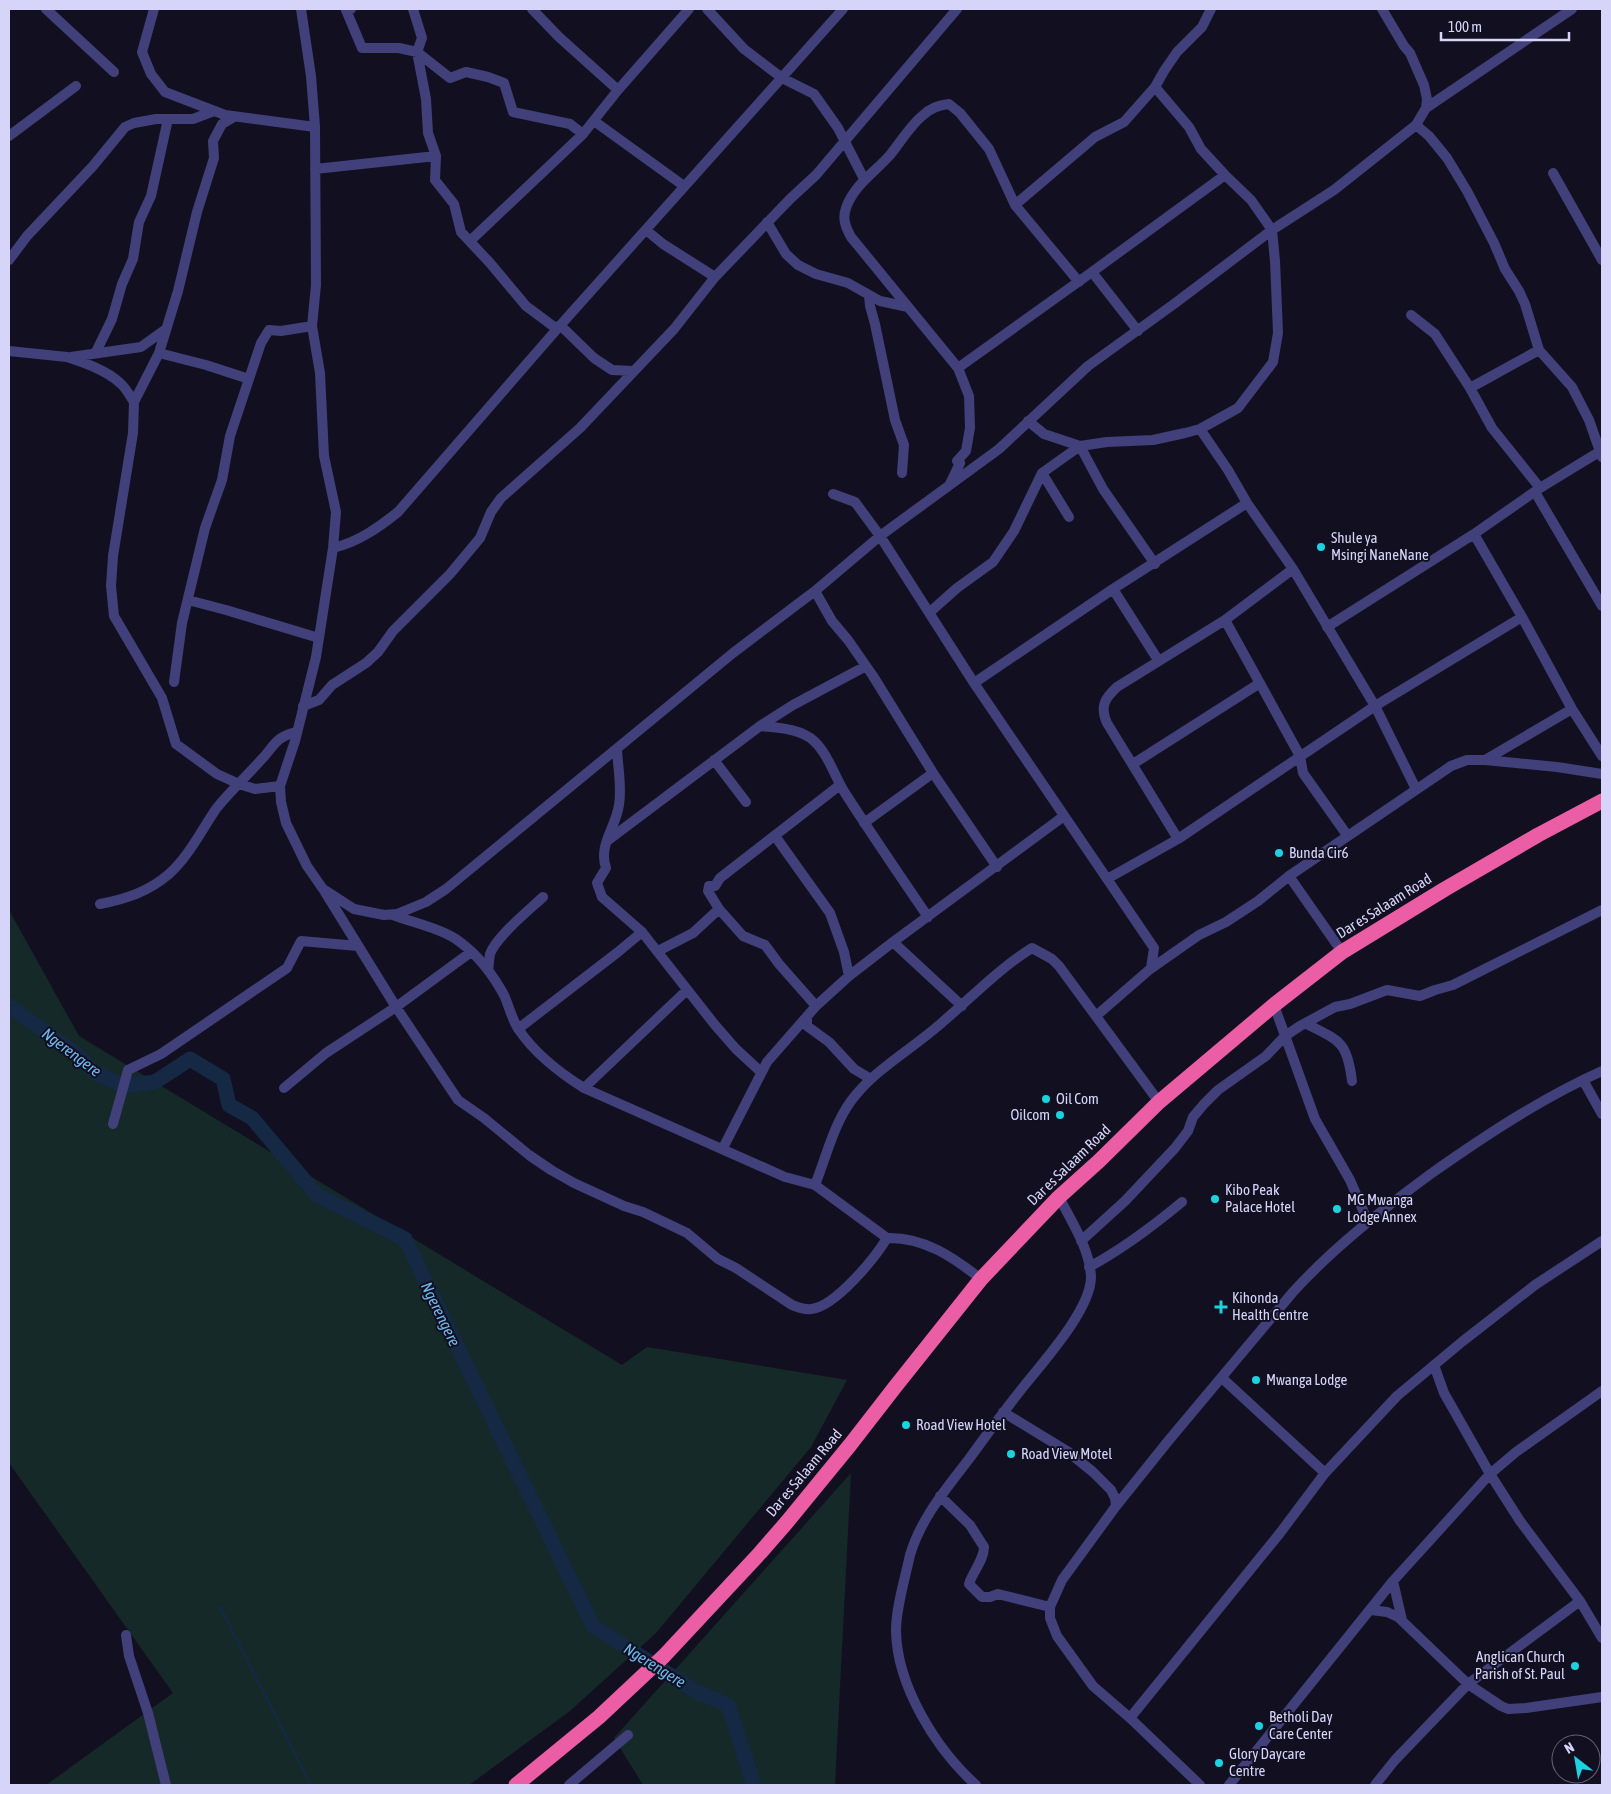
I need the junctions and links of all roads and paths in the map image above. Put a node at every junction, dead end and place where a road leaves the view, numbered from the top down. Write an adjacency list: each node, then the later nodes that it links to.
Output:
1 (46, 9): 15 (street)
2 (154, 9): 21 (street)
3 (301, 9): 26 (street)
4 (350, 9): 14 (street)
5 (414, 9): 14 (street)
6 (532, 9): 19 (street)
7 (689, 9): 19 (street)
8 (707, 9): 16 (street)
9 (843, 9): 16 (street)
10 (957, 9): 29 (street)
11 (1211, 9): 18 (street)
12 (1382, 9): 20 (street)
13 (1572, 9): 20 (street)
14 (417, 52): 27 (street); 30 (street)
15 (114, 72)
16 (782, 78): 29 (street); 35 (street)
17 (76, 86): 28 (street)
18 (1155, 87): 33 (street); 36 (street)
19 (618, 90): 24 (street)
20 (1426, 108): 25 (street)
21 (214, 111): 22 (street); 23 (street)
22 (234, 117): 26 (street); 51 (street)
23 (168, 119): 41 (street); 55 (street)
24 (594, 121): 27 (street); 35 (street)
25 (1416, 125): 39 (street); 53 (street)
26 (315, 127): 31 (street)
27 (583, 134): 40 (street)
28 (9, 136)
29 (845, 141): 34 (street); 37 (street)
30 (436, 156): 31 (street); 40 (street)
31 (315, 169): 49 (street)
32 (1553, 172): 42 (street)
33 (1224, 175): 39 (street); 43 (street)
34 (864, 179): 36 (street); 47 (street)
35 (684, 186): 38 (street)
36 (1014, 205): 45 (street)
37 (767, 222): 44 (street); 46 (street)
38 (646, 230): 44 (street); 50 (street)
39 (1272, 230): 52 (street); 64 (street)
40 (470, 242): 50 (street)
41 (9, 260)
42 (1602, 260)
43 (1092, 272): 45 (street); 52 (street)
44 (715, 277): 59 (street)
45 (1079, 282): 58 (street)
46 (869, 295): 47 (street); 67 (street)
47 (908, 307): 58 (street)
48 (1411, 315): 61 (street)
49 (312, 326): 60 (street); 76 (street)
50 (558, 327): 59 (street); 76 (street)
51 (166, 329): 55 (street); 56 (street)
52 (1138, 331): 63 (street)
53 (1539, 350): 61 (street); 66 (street)
54 (9, 351): 57 (street)
55 (96, 352): 57 (street)
56 (159, 353): 60 (street); 62 (street)
57 (67, 357): 62 (street)
58 (958, 368): 69 (street)
59 (634, 371): 93 (street)
60 (249, 379): 81 (street)
61 (1470, 388): 70 (street)
62 (134, 402): 106 (street)
63 (1028, 421): 65 (street); 69 (street)
64 (1200, 429): 65 (street); 72 (street)
65 (1080, 446): 68 (street); 77 (street)
66 (1601, 454): 70 (street)
67 (902, 473)
68 (1042, 473): 73 (street); 83 (street)
69 (948, 487): 75 (street)
70 (1537, 490): 74 (street); 82 (street)
71 (834, 494): 75 (street)
72 (1247, 504): 77 (street); 78 (street)
73 (1069, 517)
74 (1474, 534): 84 (street); 86 (street)
75 (880, 536): 80 (street); 83 (street)
76 (333, 548): 87 (street)
77 (1155, 564): 79 (street)
78 (1293, 569): 85 (street); 86 (street)
79 (1113, 589): 88 (street); 91 (street)
80 (815, 591): 89 (street); 98 (street)
81 (188, 600): 87 (street); 90 (street)
82 (1602, 606)
83 (930, 612): 91 (street)
84 (1522, 617): 94 (street); 95 (street)
85 (1225, 620): 88 (street); 92 (street)
86 (1327, 627): 94 (street)
87 (319, 638): 93 (street)
88 (1158, 660): 103 (street)
89 (866, 666): 96 (street); 104 (street)
90 (174, 682)
91 (974, 683): 112 (street)
92 (1260, 683): 99 (street); 103 (street)
93 (304, 706): 97 (street)
94 (1375, 706): 99 (street); 109 (street)
95 (1572, 709): 100 (street); 102 (street)
96 (760, 726): 101 (street); 107 (street)
97 (297, 732): 106 (street); 108 (street)
98 (617, 750): 117 (street); 126 (street)
99 (1300, 756): 114 (street); 116 (street)
100 (1602, 756)
101 (714, 760): 111 (street); 117 (street)
102 (1485, 760): 105 (street); 109 (street)
103 (1133, 764): 116 (street)
104 (933, 773): 113 (street); 118 (street)
105 (1602, 774)
106 (239, 784): 108 (street); 123 (street)
107 (840, 785): 113 (street); 115 (street)
108 (280, 786): 121 (street)
109 (1416, 789): 114 (street)
110 (1602, 801): 133 (highway, Dar es Salaam Road)
111 (746, 802)
112 (1064, 816): 118 (street); 120 (street)
113 (864, 823): 127 (street)
114 (1347, 835): 119 (street)
115 (775, 836): 124 (street); 136 (street)
116 (1178, 839): 120 (street)
117 (606, 842): 128 (street)
118 (997, 867): 127 (street)
119 (1289, 876): 133 (street); 134 (street)
120 (1107, 879): 134 (street)
121 (323, 889): 126 (street); 130 (street)
122 (543, 897): 135 (street)
123 (100, 904)
124 (719, 909): 131 (street); 138 (street)
125 (1602, 910): 144 (street)
126 (390, 914): 132 (street)
127 (928, 917): 129 (street)
128 (642, 932): 131 (street); 145 (street)
129 (893, 942): 136 (street); 139 (street)
130 (358, 946): 141 (street); 156 (street)
131 (658, 951): 137 (street)
132 (471, 952): 135 (street); 141 (street)
133 (1342, 952): 140 (highway, Dar es Salaam Road)
134 (1152, 968): 143 (street)
135 (488, 970): 145 (street)
136 (849, 976): 138 (street)
137 (687, 990): 148 (street); 153 (street)
138 (816, 1006): 142 (street)
139 (962, 1006): 143 (street); 149 (street)
140 (1274, 1006): 146 (street); 154 (highway, Dar es Salaam Road)
141 (396, 1007): 152 (street); 162 (street)
142 (807, 1016): 148 (street); 149 (street)
143 (1096, 1016): 154 (street)
144 (1305, 1023): 146 (street); 151 (street)
145 (518, 1029): 153 (street)
146 (1286, 1036): 161 (street); 163 (street)
147 (1602, 1071): 150 (street)
148 (761, 1072): 157 (street)
149 (871, 1079): 158 (street)
150 (1583, 1080): 155 (street); 161 (street)
151 (1352, 1081)
152 (284, 1088)
153 (584, 1088): 157 (street)
154 (1159, 1102): 159 (highway, Dar es Salaam Road)
155 (1602, 1114)
156 (113, 1124)
157 (723, 1148): 158 (street)
158 (815, 1185): 162 (street)
159 (1059, 1196): 163 (street); 166 (highway, Dar es Salaam Road)
160 (1182, 1202): 165 (street)
161 (1368, 1222): 168 (street)
162 (887, 1238): 166 (street)
163 (1082, 1241): 165 (street)
164 (1602, 1241): 167 (street)
165 (1089, 1268): 170 (street)
166 (982, 1279): 187 (highway, Dar es Salaam Road)
167 (1434, 1364): 171 (street); 172 (street)
168 (1222, 1378): 171 (street); 174 (street)
169 (1602, 1391): 172 (street)
170 (1003, 1412): 173 (street); 174 (street)
171 (1325, 1473): 184 (street)
172 (1490, 1474): 175 (street); 176 (street)
173 (940, 1496): 177 (street); 189 (street)
174 (1116, 1506): 177 (street)
175 (1393, 1581): 178 (street); 179 (street)
176 (1580, 1601): 181 (street); 182 (street)
177 (1050, 1607): 184 (street)
178 (1371, 1610): 179 (street); 191 (street)
179 (1402, 1620): 182 (street)
180 (126, 1635): 186 (street)
181 (1602, 1638)
182 (1468, 1684): 183 (street); 192 (street)
183 (1602, 1697)
184 (1130, 1718): 190 (street)
185 (628, 1735): 188 (street)
186 (166, 1785)
187 (516, 1785)
188 (569, 1785)
189 (976, 1785)
190 (1200, 1785)
191 (1229, 1785)
192 (1375, 1785)

